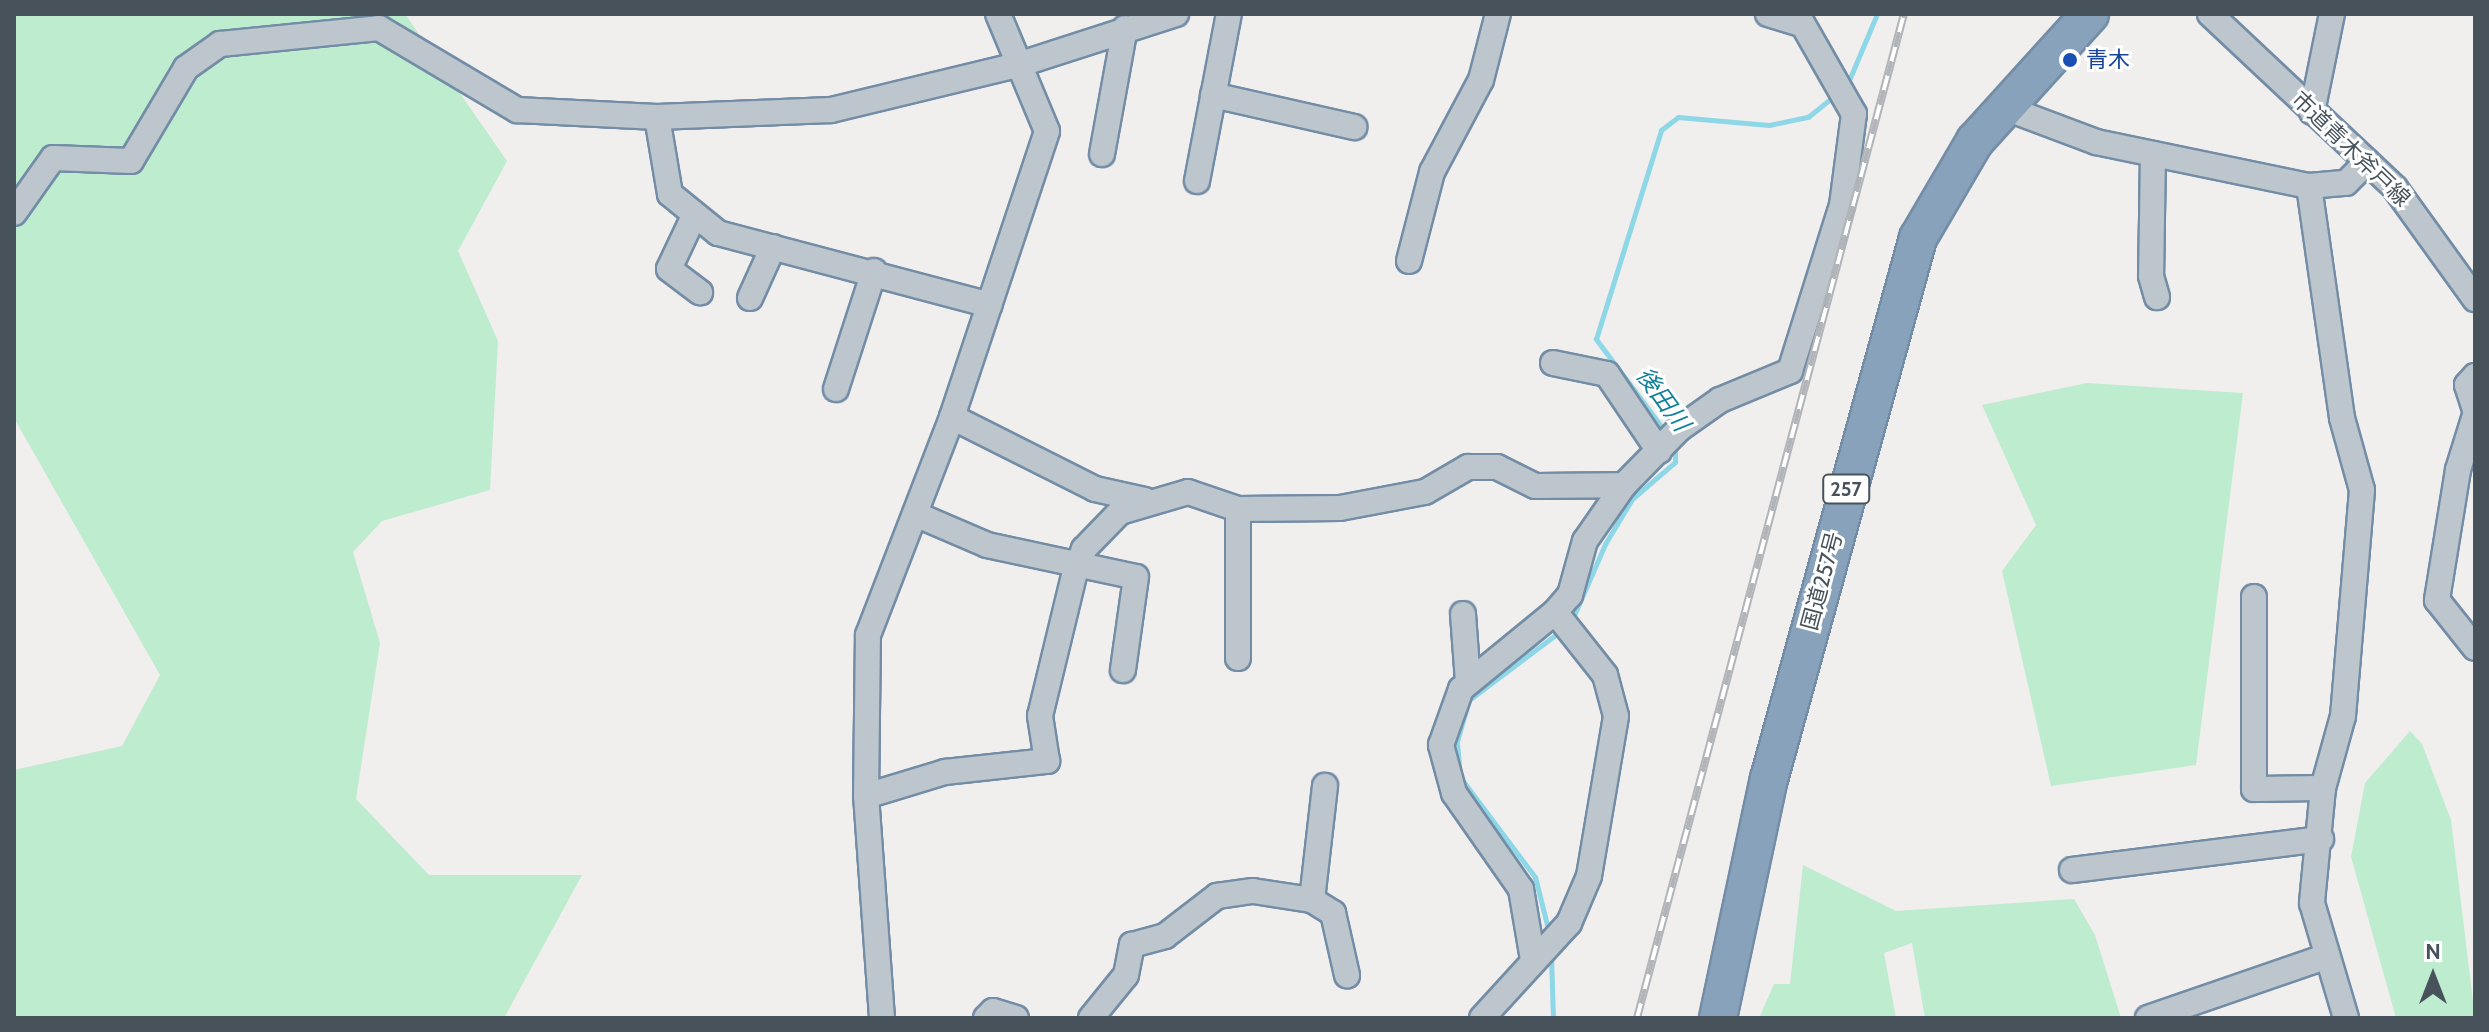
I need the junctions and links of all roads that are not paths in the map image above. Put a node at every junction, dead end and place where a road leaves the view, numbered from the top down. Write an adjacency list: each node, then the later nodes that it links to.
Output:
1 (998, 14): 11 (street)
2 (1176, 14): 10 (street)
3 (1229, 14): 12 (street)
4 (1498, 14): 25 (street)
5 (1768, 14): 9 (street)
6 (2090, 14): 13 (highway, 国道257号 / 257)
7 (2210, 14): 14 (street, 市道青木斧戸線)
8 (2332, 14): 14 (street)
9 (1797, 18): 37 (street)
10 (1125, 28): 11 (street); 17 (street)
11 (1021, 64): 15 (street); 31 (street)
12 (1213, 95): 16 (street); 20 (street)
13 (2003, 107): 18 (street); 65 (highway, 国道257号 / 257)
14 (2312, 112): 19 (street, 市道青木斧戸線)
15 (657, 117): 22 (street); 23 (street)
16 (1354, 127)
17 (1102, 154)
18 (2153, 154): 21 (street); 28 (street)
19 (2367, 162): 21 (street); 30 (street, 市道青木斧戸線)
20 (1197, 181)
21 (2309, 186): 52 (street)
22 (14, 213)
23 (693, 218): 24 (street); 27 (street)
24 (773, 247): 26 (street); 29 (street)
25 (1409, 261)
26 (874, 271): 31 (street); 34 (street)
27 (700, 292)
28 (2157, 297)
29 (750, 298)
30 (2475, 299)
31 (990, 305): 36 (street)
32 (1553, 363): 37 (street)
33 (2475, 376): 35 (street)
34 (836, 389)
35 (2475, 413): 39 (street)
36 (952, 417): 40 (street); 42 (street)
37 (1667, 442): 38 (street)
38 (1624, 485): 41 (street); 46 (street)
39 (2464, 499): 47 (street)
40 (1151, 500): 41 (street); 43 (street)
41 (1238, 509): 48 (street)
42 (915, 514): 43 (street); 53 (street)
43 (1078, 563): 49 (street); 53 (street)
44 (2254, 597): 52 (street)
45 (1463, 614): 50 (street)
46 (1561, 620): 50 (street); 58 (street)
47 (2475, 648)
48 (1238, 658)
49 (1123, 670)
50 (1468, 682): 58 (street)
51 (1325, 786): 56 (street)
52 (2323, 788): 54 (street)
53 (866, 796): 60 (street)
54 (2321, 839): 55 (street); 57 (street)
55 (2072, 870)
56 (1312, 900): 59 (street); 63 (street)
57 (2325, 957): 66 (street); 67 (street)
58 (1535, 958): 64 (street)
59 (1347, 975)
60 (882, 1018)
61 (986, 1018): 62 (street)
62 (1016, 1018)
63 (1091, 1018)
64 (1482, 1018)
65 (1718, 1018)
66 (2148, 1018)
67 (2346, 1018)

